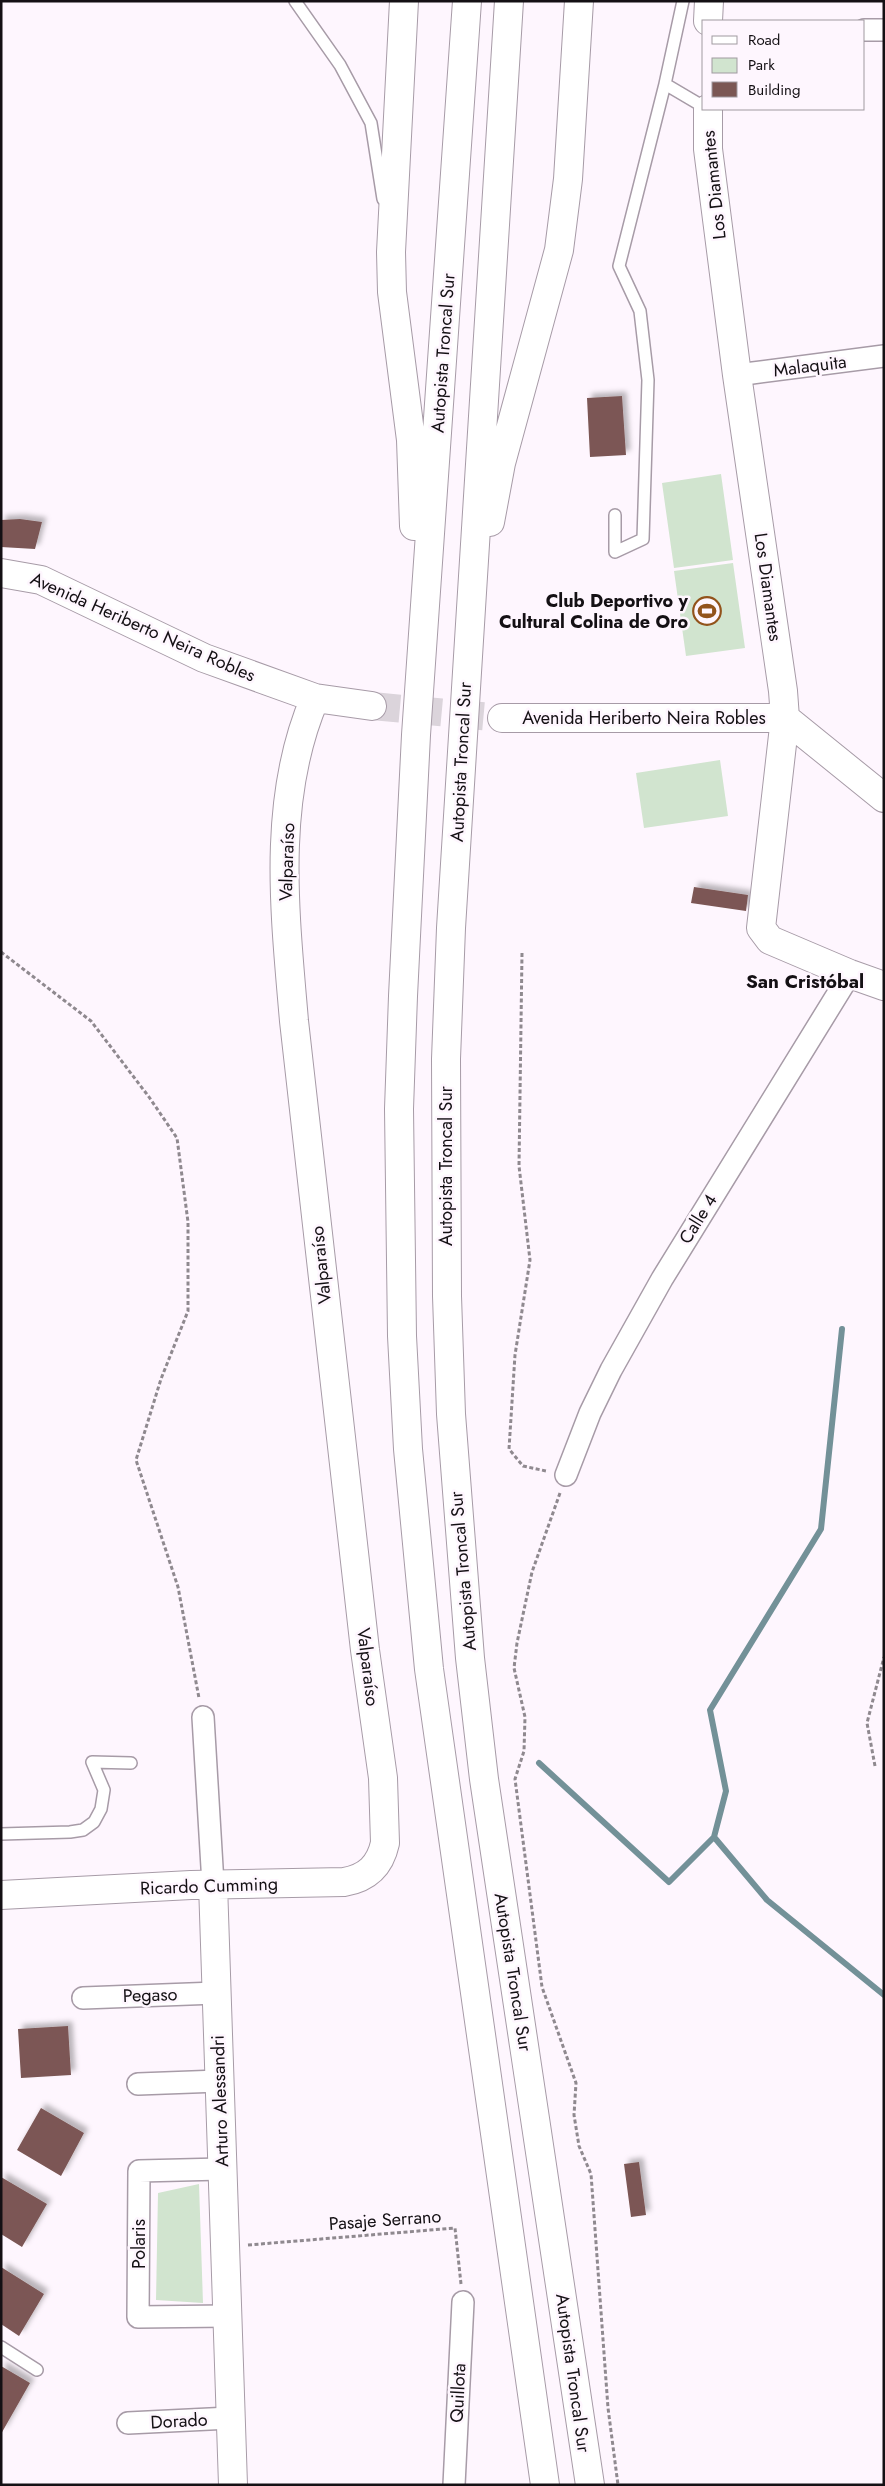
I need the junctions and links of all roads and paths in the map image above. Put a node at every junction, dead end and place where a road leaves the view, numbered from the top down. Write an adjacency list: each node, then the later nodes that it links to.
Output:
1 (295, 1): 14 (lane)
2 (404, 1): 14 (main road, Autopista Troncal Sur)
3 (467, 1): 24 (main road, Autopista Troncal Sur)
4 (509, 1): 19 (main road, Autopista Troncal Sur)
5 (578, 1): 19 (main road, Autopista Troncal Sur)
6 (683, 1): 11 (lane)
7 (709, 1): 8 (main road)
8 (708, 20)
9 (865, 30): 10 (street)
10 (884, 30)
11 (665, 84): 12 (lane); 17 (lane)
12 (702, 107)
13 (706, 110): 16 (main road, Los Diamantes)
14 (392, 252): 24 (main road, Autopista Troncal Sur)
15 (884, 356): 16 (street, Malaquita)
16 (737, 375): 23 (main road, Los Diamantes)
17 (615, 515)
18 (1, 573): 20 (main road, Avenida Heriberto Neira Robles)
19 (467, 648): 54 (main road, Autopista Troncal Sur)
20 (315, 698): 21 (main road, Avenida Heriberto Neira Robles); 35 (main road, Valparaíso)
21 (372, 706)
22 (502, 718): 23 (main road, Avenida Heriberto Neira Robles)
23 (785, 718): 25 (main road); 28 (main road, Los Diamantes)
24 (416, 734): 53 (main road, Autopista Troncal Sur)
25 (884, 798)
26 (1, 952): 32 (path)
27 (522, 952): 30 (path)
28 (850, 974): 29 (main road, Los Diamantes); 30 (street, Calle 4)
29 (884, 986)
30 (566, 1475): 55 (path)
31 (884, 1657): 34 (path)
32 (203, 1717): 37 (street, Arturo Alessandri)
33 (130, 1763): 36 (lane)
34 (875, 1766)
35 (385, 1833): 37 (main road, Ricardo Cumming)
36 (1, 1834)
37 (213, 1884): 38 (main road, Ricardo Cumming); 39 (main road, Arturo Alessandri)
38 (1, 1895)
39 (216, 1993): 40 (street, Pegaso); 41 (main road, Arturo Alessandri)
40 (83, 1998)
41 (219, 2081): 42 (street); 43 (main road, Arturo Alessandri)
42 (138, 2084)
43 (222, 2169): 46 (main road, Arturo Alessandri); 46 (street, Polaris)
44 (274, 2242): 45 (path, Pasaje Serrano)
45 (462, 2302): 52 (street, Quillota)
46 (227, 2316): 49 (main road, Arturo Alessandri)
47 (1, 2347): 48 (lane)
48 (37, 2370)
49 (230, 2418): 50 (street, Dorado); 51 (main road, Arturo Alessandri)
50 (128, 2423)
51 (232, 2485)
52 (454, 2485)
53 (545, 2485)
54 (590, 2485)
55 (618, 2485)

